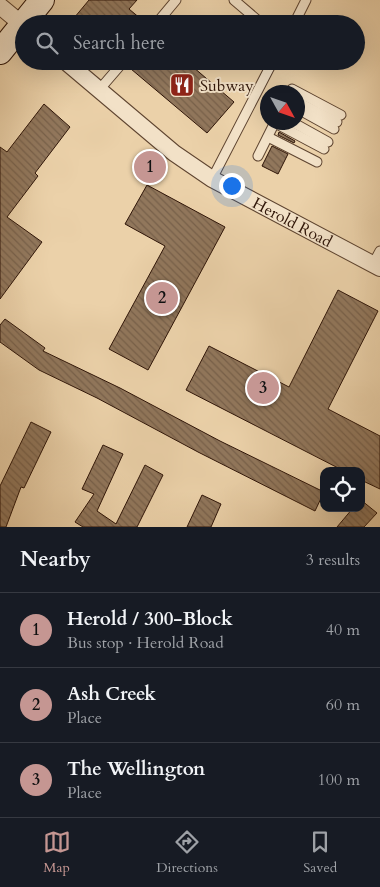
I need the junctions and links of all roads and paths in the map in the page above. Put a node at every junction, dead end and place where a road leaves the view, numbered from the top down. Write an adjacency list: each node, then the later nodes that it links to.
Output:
1 (42, 0): 6 (street)
2 (176, 0): 7 (lane)
3 (234, 0): 8 (lane)
4 (306, 0): 9 (lane)
5 (0, 6): 10 (street)
6 (31, 15)
7 (164, 15)
8 (252, 15)
9 (298, 15)
10 (15, 18)
11 (15, 34): 12 (street)
12 (0, 52)
13 (76, 70): 16 (street, Herold Road)
14 (117, 70): 16 (lane)
15 (268, 70): 27 (lane)
16 (100, 90): 27 (street, Herold Road)
17 (305, 105): 25 (lane)
18 (305, 110): 25 (lane)
19 (305, 116): 25 (lane)
20 (305, 124): 25 (lane)
21 (305, 128): 25 (lane)
22 (272, 130): 24 (lane)
23 (294, 130): 25 (lane)
24 (268, 137): 25 (lane); 26 (lane)
25 (329, 139)
26 (258, 156)
27 (212, 179): 28 (street, Herold Road)
28 (378, 261)

